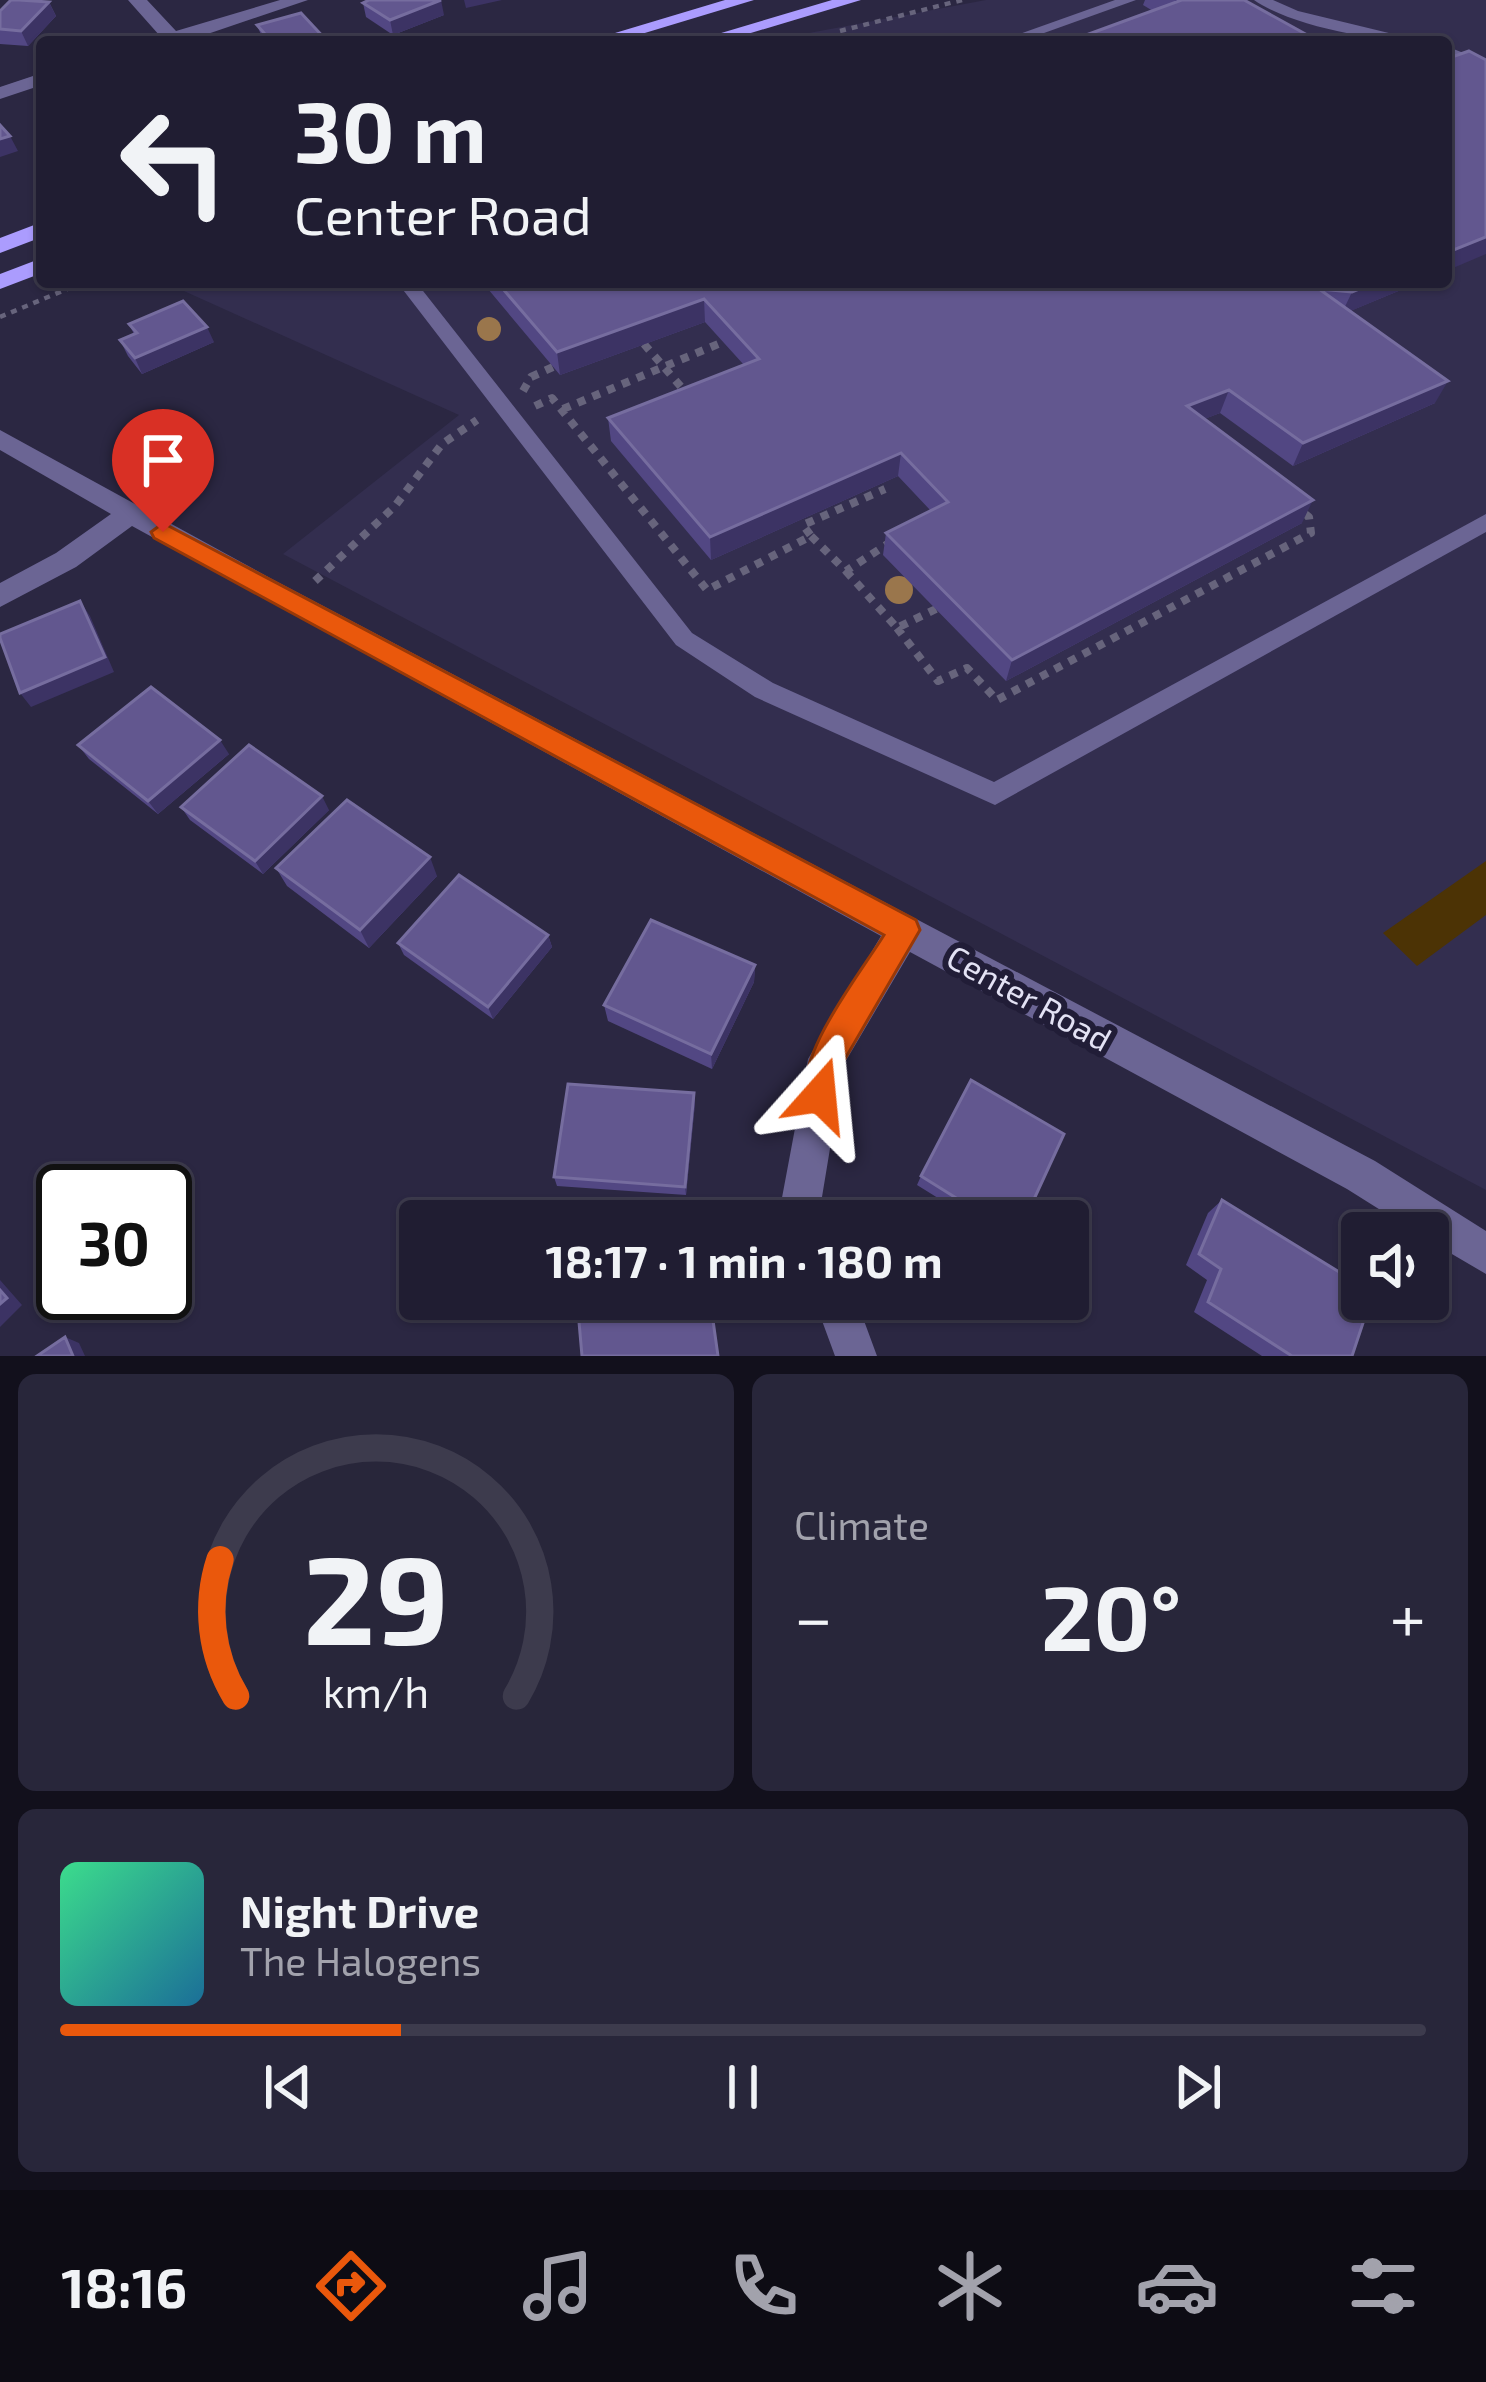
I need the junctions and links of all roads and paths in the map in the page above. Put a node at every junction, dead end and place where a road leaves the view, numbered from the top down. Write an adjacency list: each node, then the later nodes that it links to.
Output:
1 (137, 0): 9 (street)
2 (299, 0): 10 (street)
3 (745, 0): 11 (main road)
4 (852, 0): 12 (main road)
5 (962, 0): 8 (path)
6 (1129, 0): 13 (lane)
7 (1261, 0): 14 (lane)
8 (839, 31)
9 (165, 36)
10 (185, 36)
11 (616, 36)
12 (722, 36)
13 (1022, 36)
14 (1392, 36)
15 (1452, 54): 16 (lane)
16 (1486, 68)
17 (36, 81): 18 (street)
18 (0, 93)
19 (36, 232): 20 (main road)
20 (0, 245)
21 (36, 267): 22 (main road)
22 (0, 282)
23 (70, 288): 25 (path)
24 (411, 288): 37 (lane)
25 (0, 317)
26 (723, 342): 28 (path)
27 (644, 344): 28 (path)
28 (662, 366): 30 (path); 31 (path)
29 (553, 367): 31 (path)
30 (698, 406)
31 (563, 410): 38 (path)
32 (477, 420): 42 (path)
33 (0, 440): 36 (street, Center Road)
34 (885, 489): 38 (path)
35 (1292, 503): 44 (path)
36 (131, 513): 41 (street); 42 (street, Center Road)
37 (1486, 522)
38 (811, 536): 40 (path)
39 (896, 540): 40 (path)
40 (845, 571): 44 (path)
41 (0, 596)
42 (293, 603): 45 (street, Center Road)
43 (936, 609): 44 (path)
44 (897, 628)
45 (904, 930): 46 (street); 47 (street, Center Road)
46 (801, 1200)
47 (1486, 1254)
48 (843, 1320): 49 (street)
49 (856, 1356)

